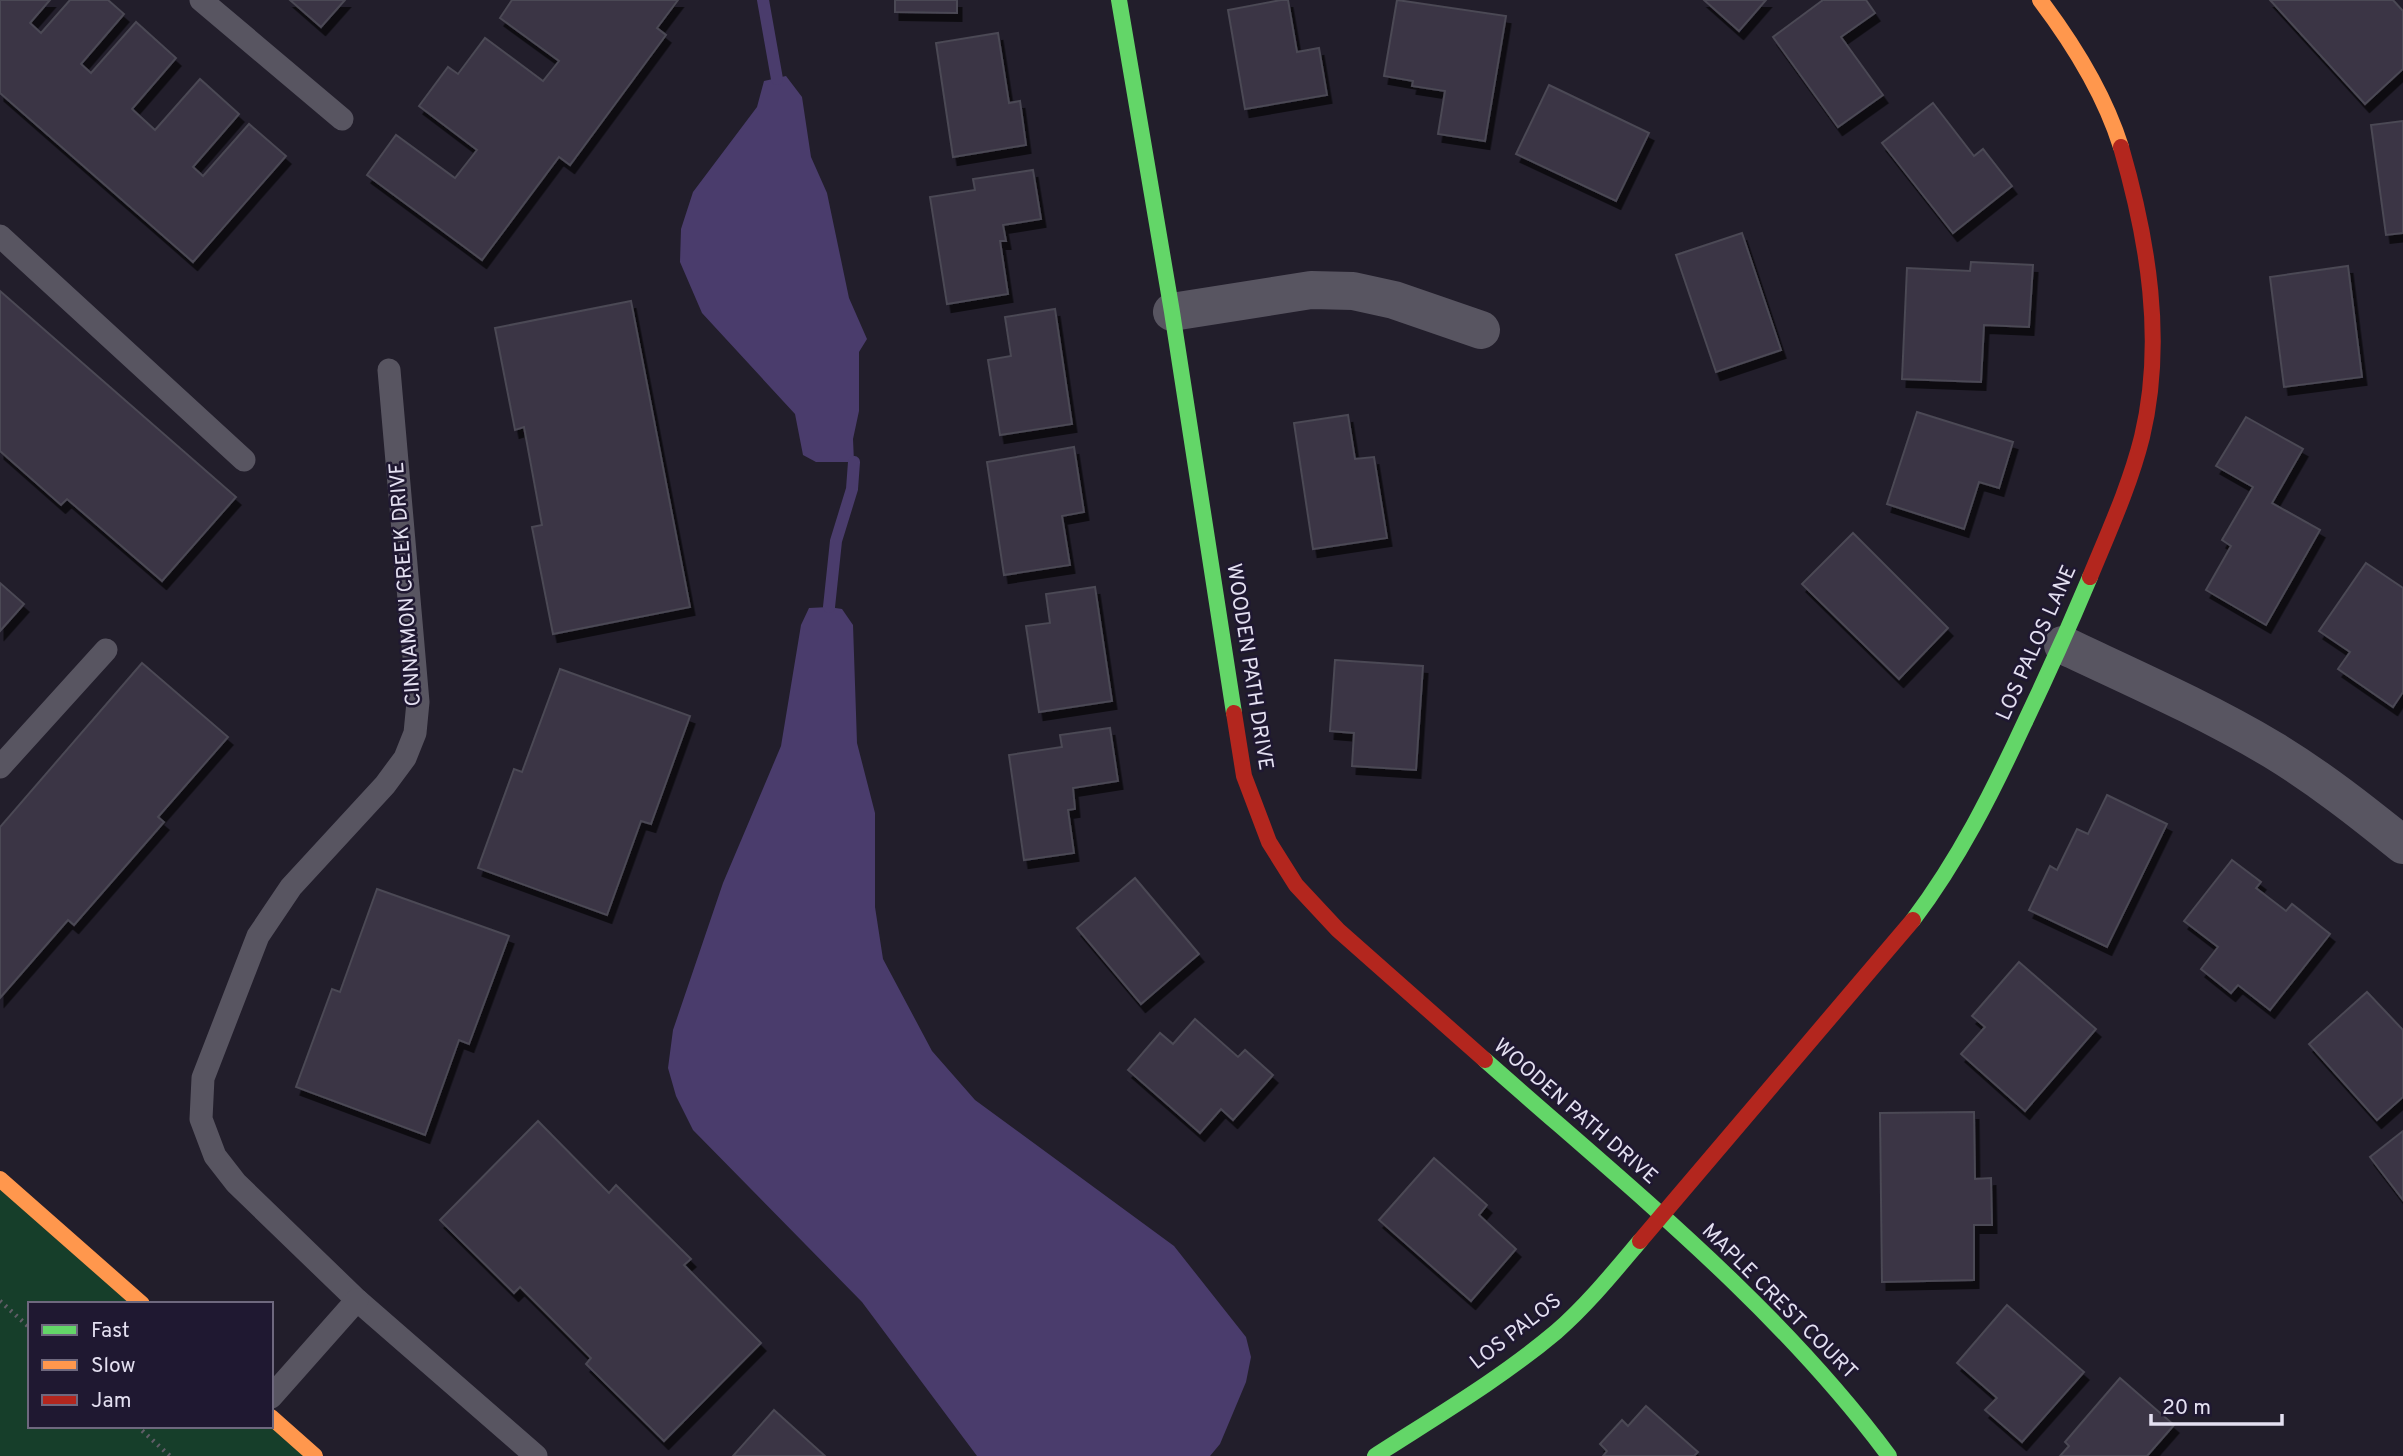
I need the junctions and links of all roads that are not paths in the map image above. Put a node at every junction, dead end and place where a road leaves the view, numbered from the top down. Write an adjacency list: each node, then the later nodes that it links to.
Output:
1 (201, 0): 4 (lane)
2 (1119, 0): 6 (street, WOODEN PATH DRIVE)
3 (2040, 0): 10 (street, LOS PALOS LANE)
4 (342, 119)
5 (0, 236): 9 (lane)
6 (1172, 312): 7 (street); 15 (street, WOODEN PATH DRIVE)
7 (1481, 330)
8 (389, 370): 16 (lane, CINNAMON CREEK DRIVE)
9 (244, 460)
10 (2063, 645): 13 (street); 15 (street, LOS PALOS LANE)
11 (106, 650): 12 (lane)
12 (0, 767)
13 (2403, 845)
14 (0, 1179): 17 (street)
15 (1661, 1216): 22 (street, LOS PALOS); 23 (street, MAPLE CREST COURT)
16 (357, 1300): 18 (lane); 21 (lane, CINNAMON CREEK DRIVE)
17 (140, 1302)
18 (273, 1395)
19 (273, 1419): 20 (street)
20 (315, 1456)
21 (536, 1456)
22 (1375, 1456)
23 (1889, 1456)

